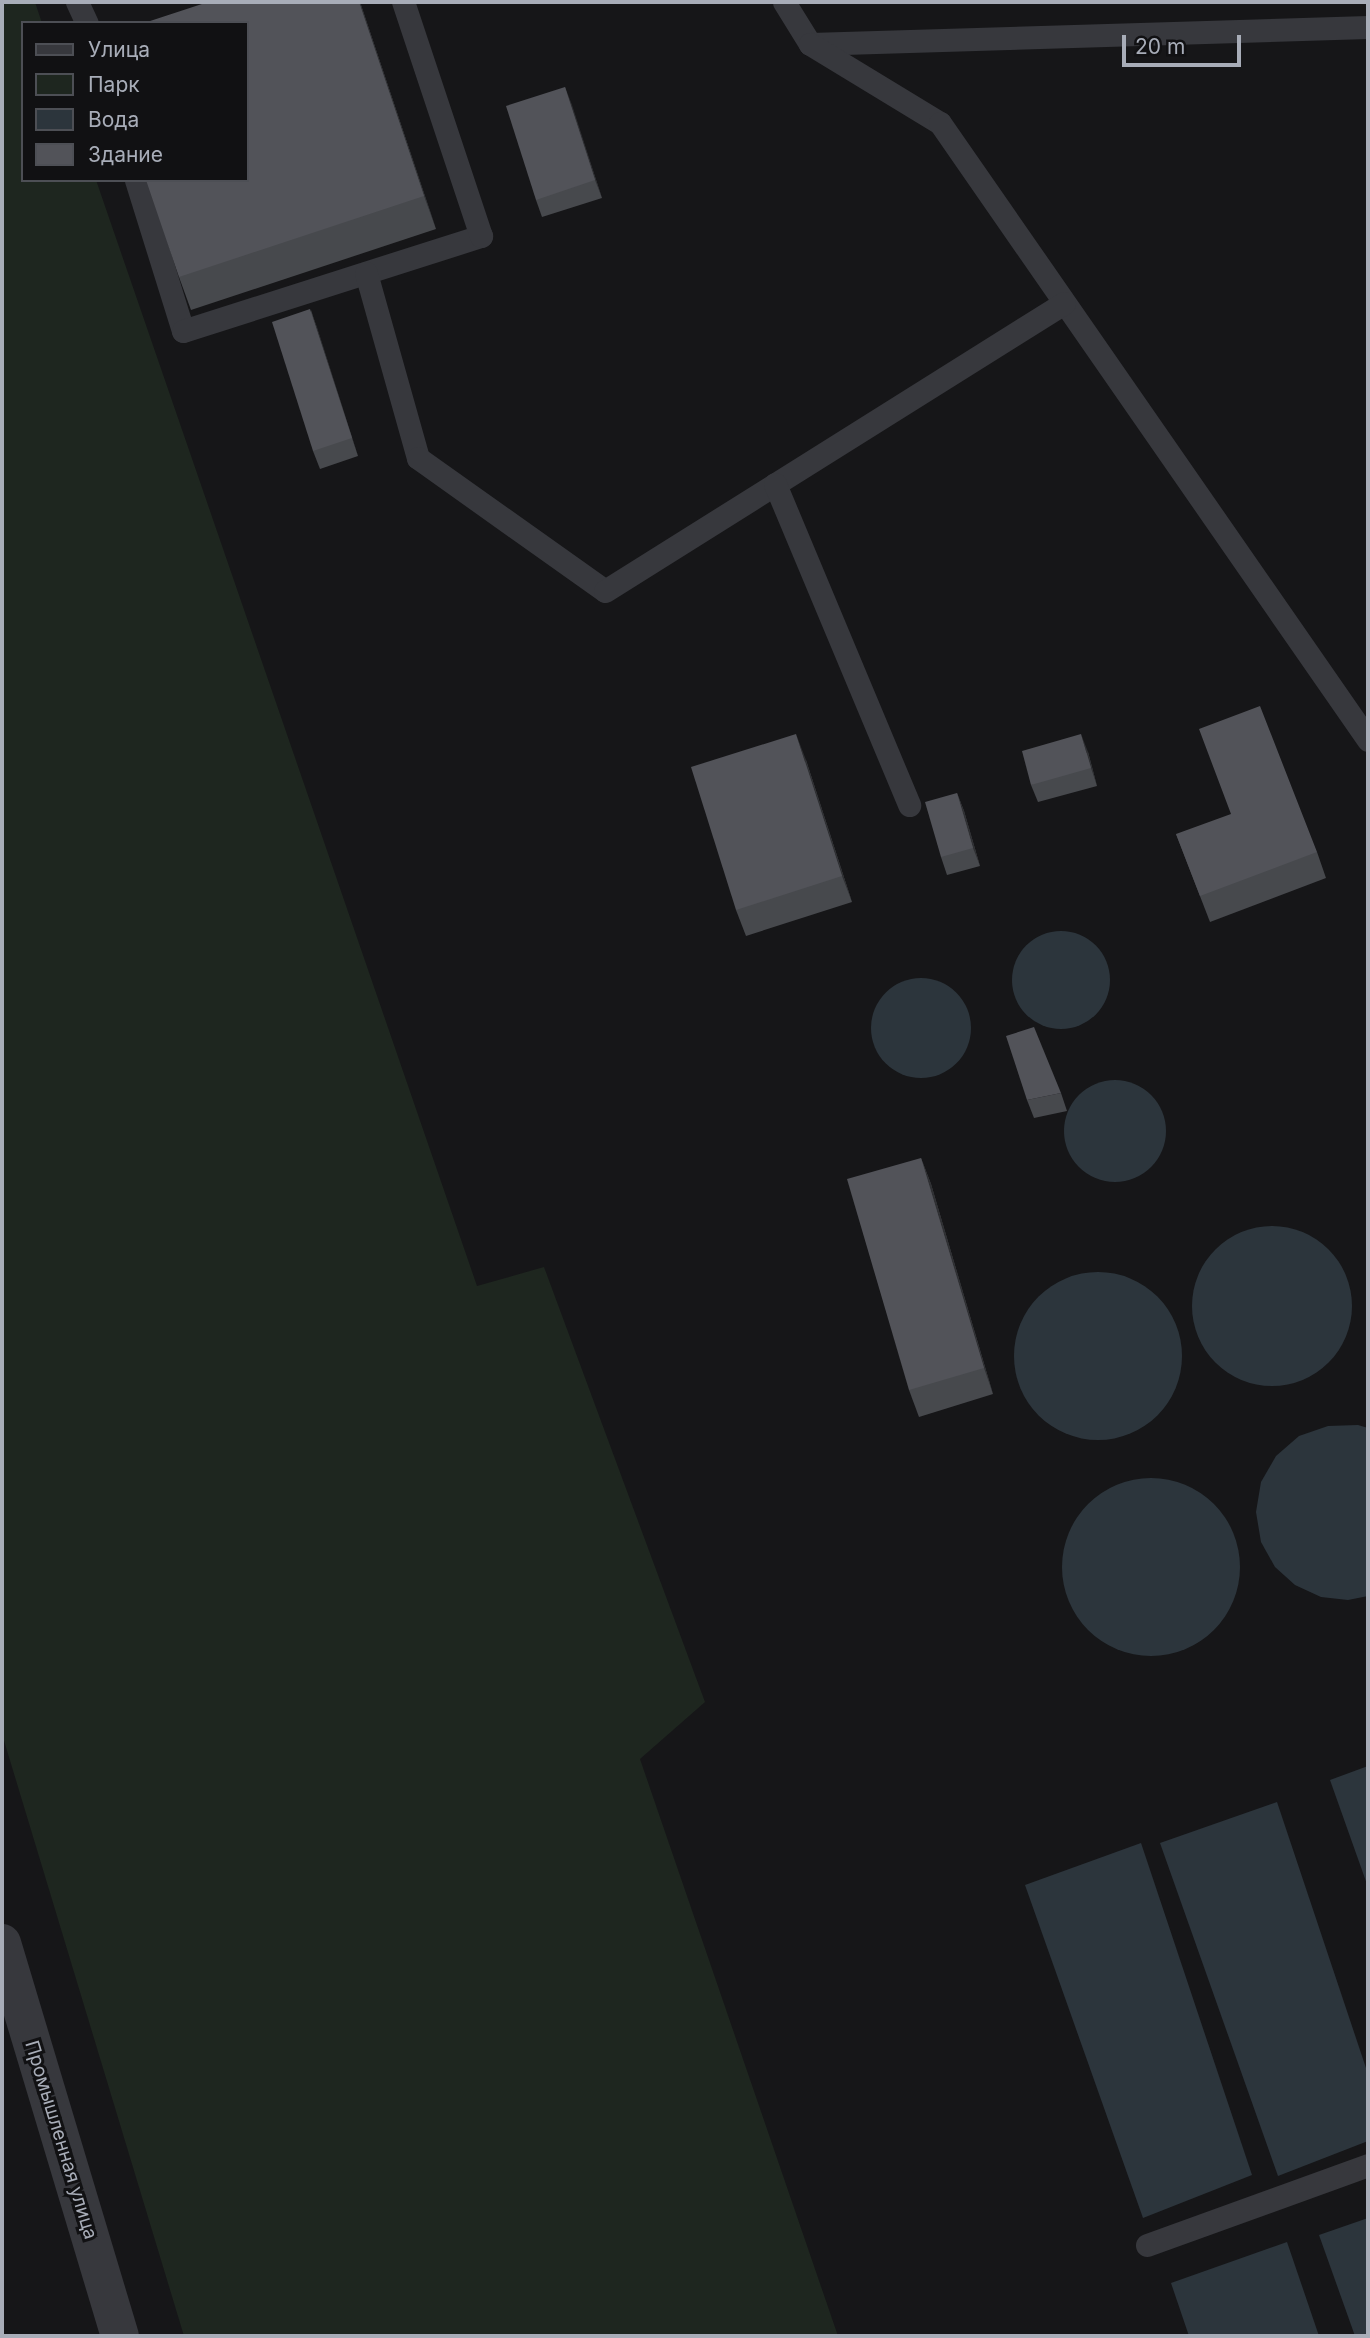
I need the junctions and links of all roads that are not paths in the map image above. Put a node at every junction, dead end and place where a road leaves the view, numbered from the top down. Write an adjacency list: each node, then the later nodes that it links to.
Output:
1 (77, 2): 4 (lane)
2 (403, 2): 8 (lane)
3 (785, 2): 6 (lane)
4 (86, 21)
5 (1368, 27): 6 (lane)
6 (810, 44): 9 (lane)
7 (137, 182): 8 (lane)
8 (366, 273): 10 (lane)
9 (1064, 303): 10 (lane); 11 (lane)
10 (775, 484): 12 (lane)
11 (1368, 740)
12 (909, 805)
13 (2, 1943): 16 (street, Промышленная улица)
14 (1368, 2165): 15 (lane)
15 (1147, 2245)
16 (120, 2336)

